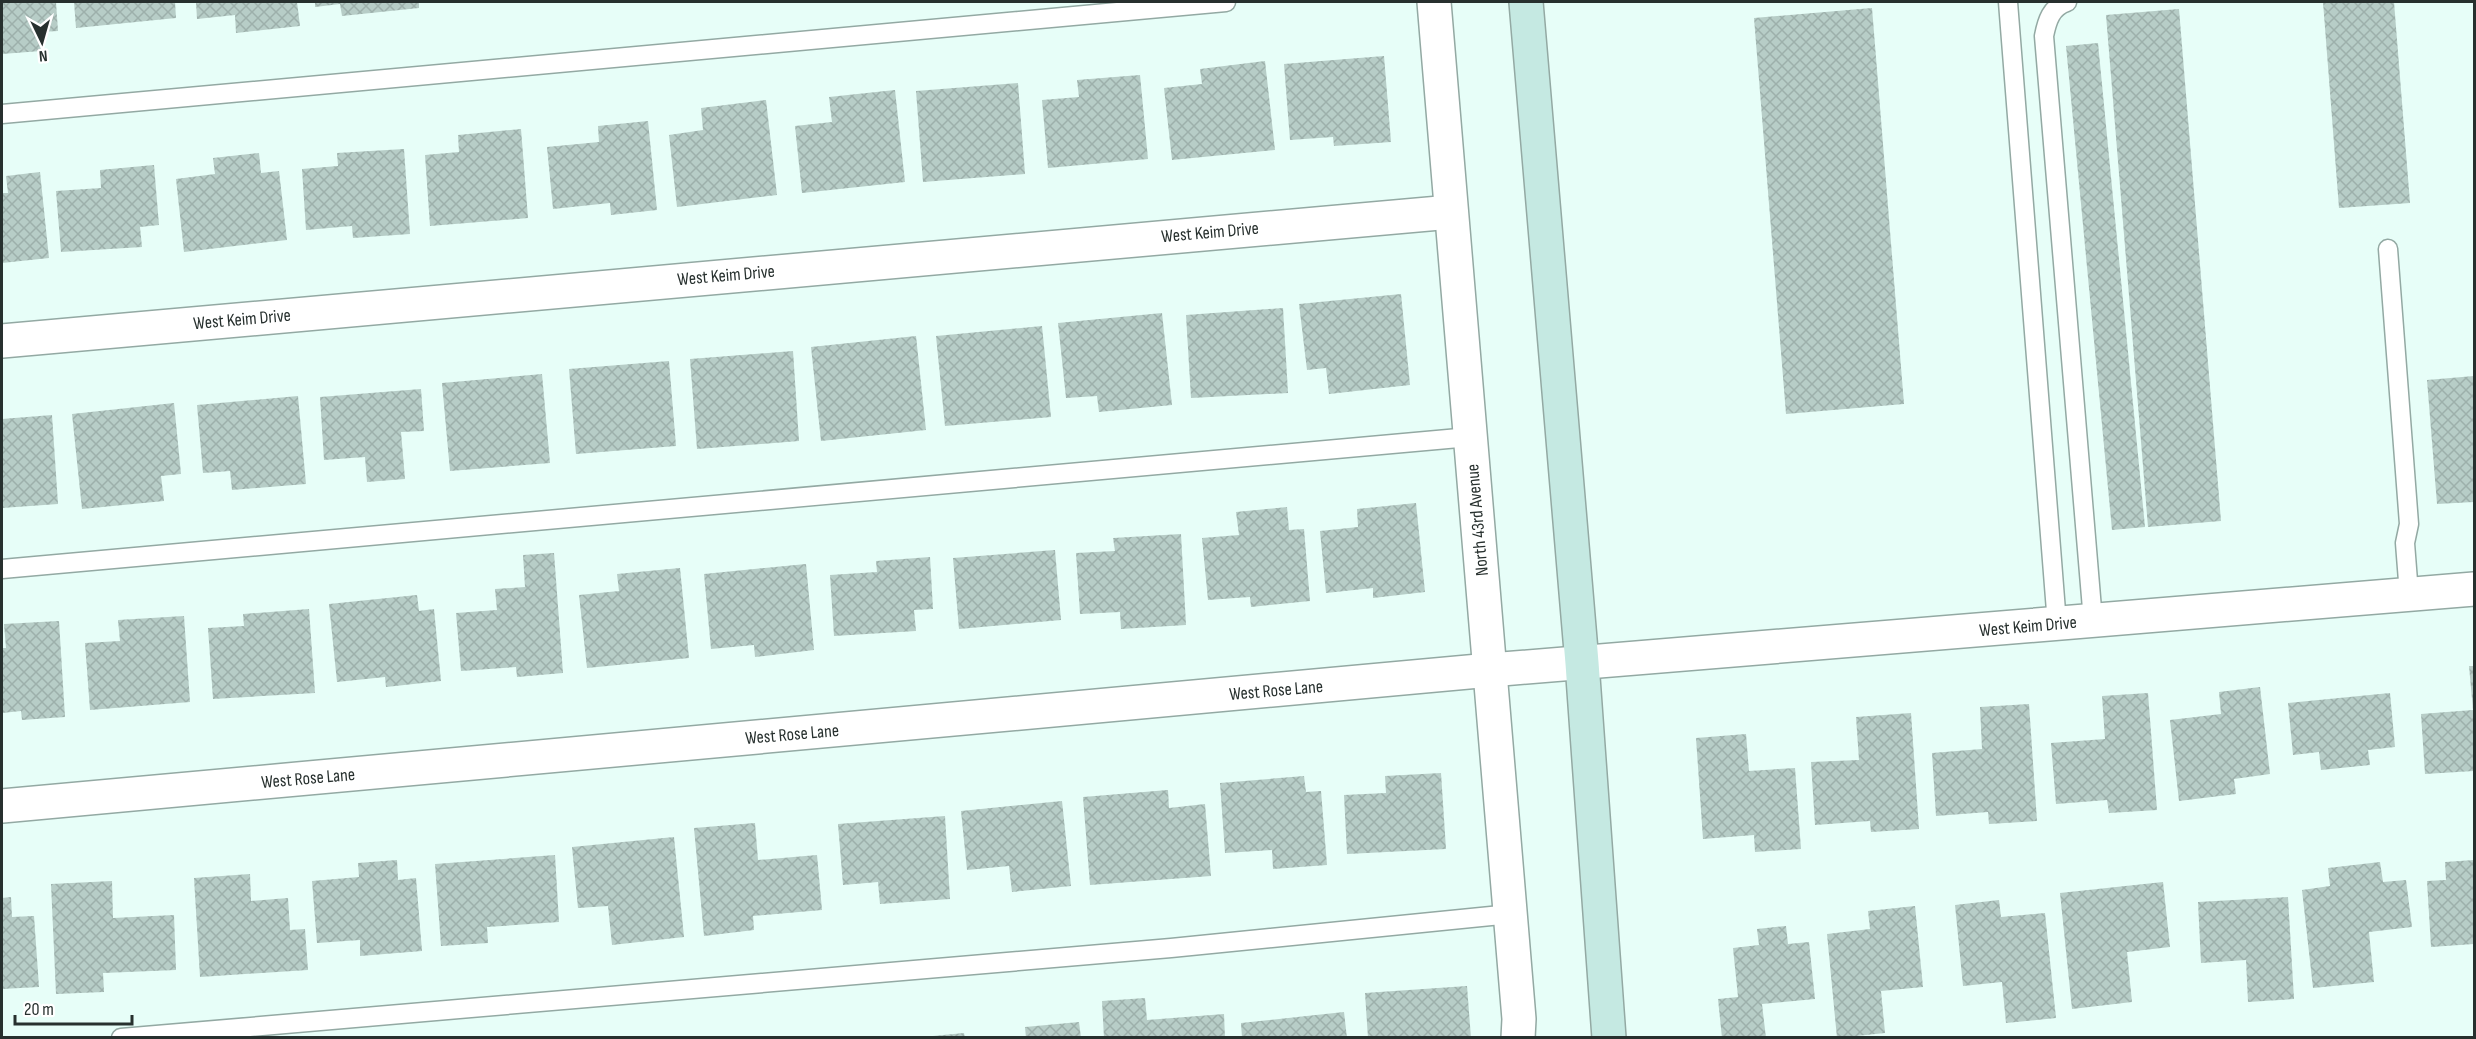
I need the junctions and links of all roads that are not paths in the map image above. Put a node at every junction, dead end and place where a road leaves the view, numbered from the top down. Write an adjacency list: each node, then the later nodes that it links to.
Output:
1 (1226, 2): 6 (lane)
2 (1434, 2): 7 (street, North 43rd Avenue)
3 (1526, 2): 16 (main road)
4 (2008, 2): 15 (lane)
5 (2067, 2): 14 (lane)
6 (2, 114)
7 (1451, 212): 9 (street, West Keim Drive); 10 (street, North 43rd Avenue)
8 (2388, 249): 13 (lane)
9 (2, 341)
10 (1470, 437): 11 (lane); 17 (street, North 43rd Avenue)
11 (2, 569)
12 (2475, 589): 13 (street, West Keim Drive)
13 (2409, 594): 14 (street, West Keim Drive)
14 (2093, 621): 15 (street, West Keim Drive)
15 (2057, 624): 16 (street, West Keim Drive)
16 (1582, 663): 17 (street, West Rose Lane); 22 (main road)
17 (1490, 670): 18 (street, West Rose Lane); 19 (street, North 43rd Avenue)
18 (2, 806)
19 (1511, 914): 20 (lane); 21 (street, North 43rd Avenue)
20 (121, 1038)
21 (1518, 1038)
22 (1609, 1038)

